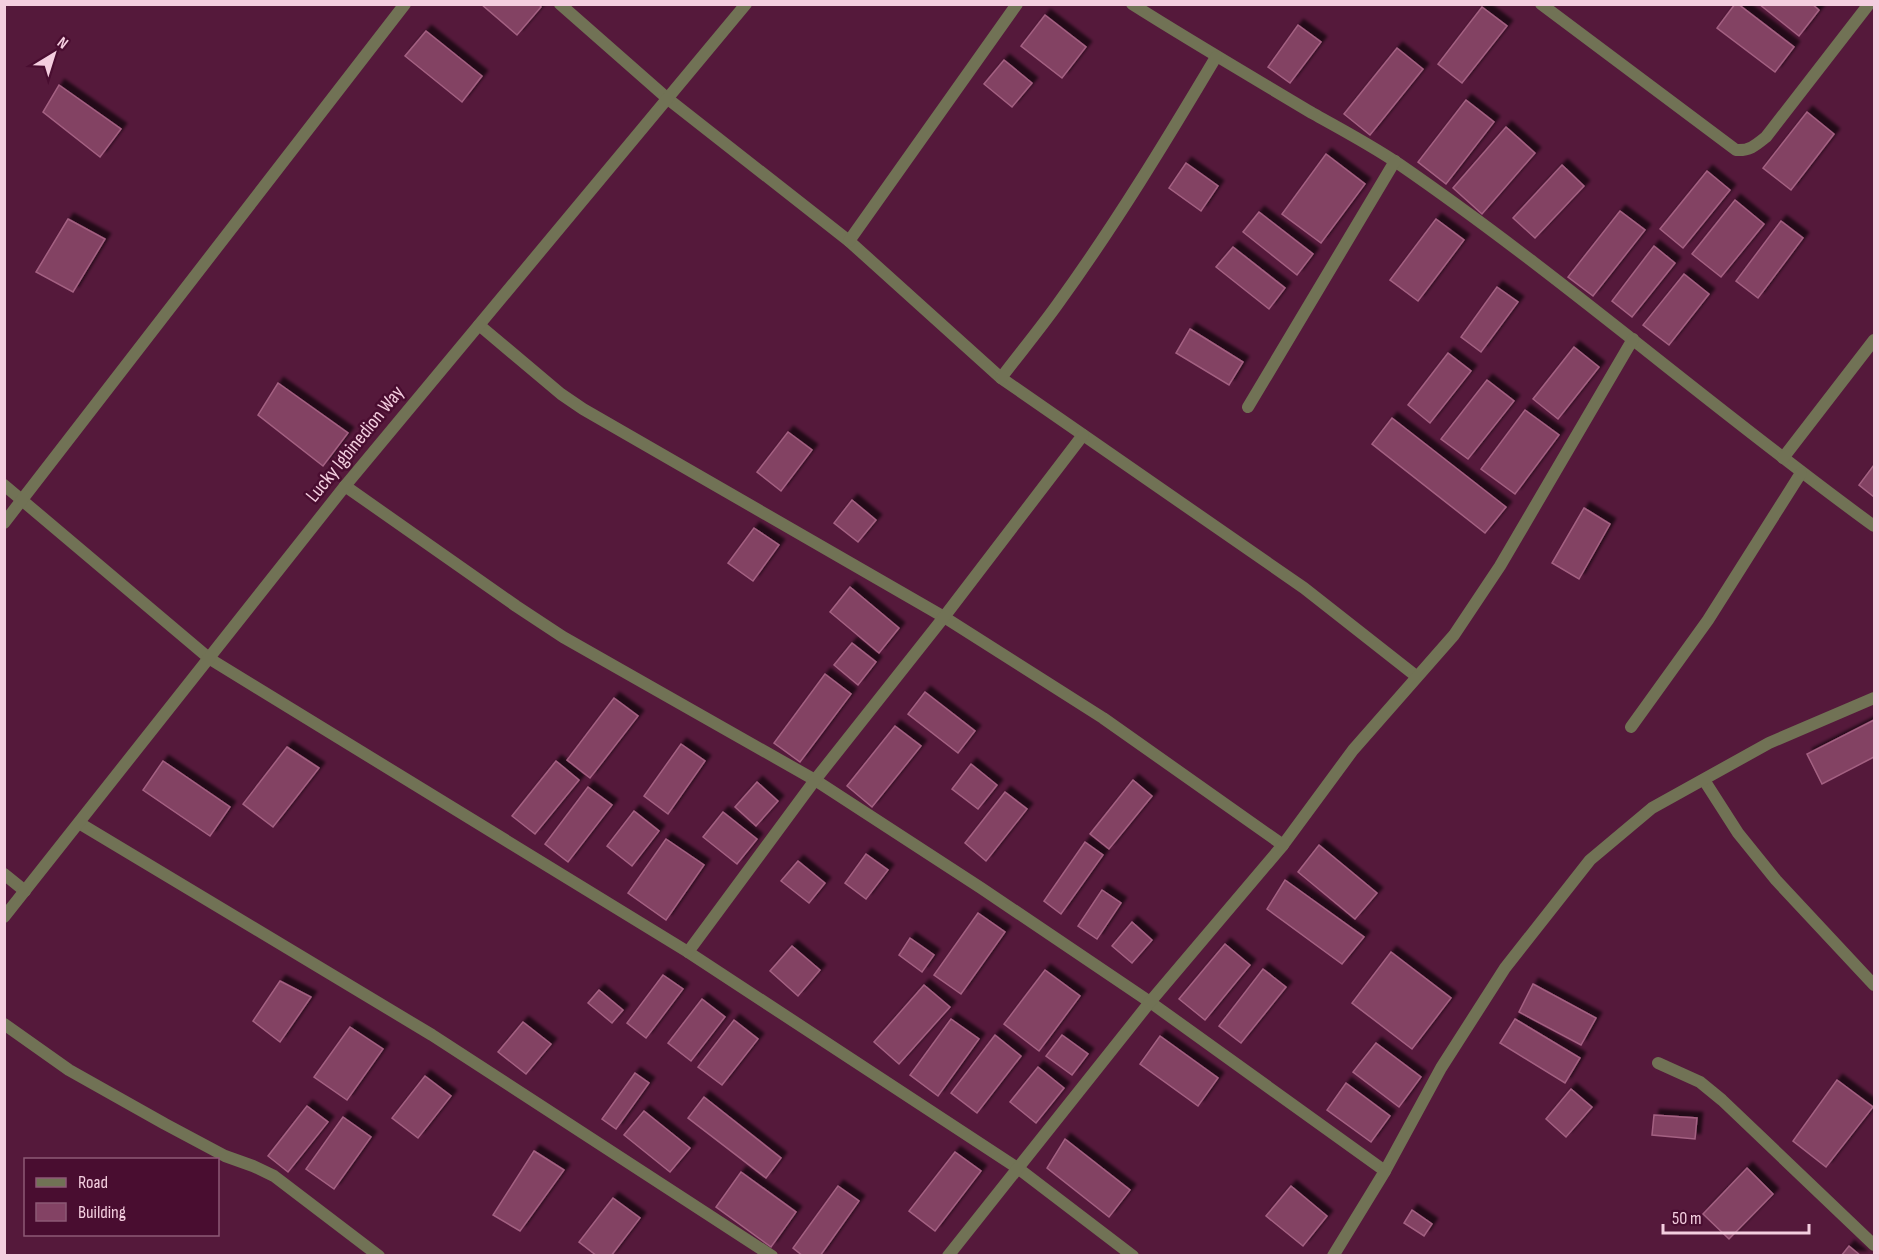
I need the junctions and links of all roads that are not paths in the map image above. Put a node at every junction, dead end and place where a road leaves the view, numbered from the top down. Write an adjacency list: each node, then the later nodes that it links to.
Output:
1 (405, 4): 22 (street)
2 (560, 4): 9 (street)
3 (746, 4): 9 (street, Lucky Igbinedion Way)
4 (1017, 4): 11 (street)
5 (1132, 4): 8 (street)
6 (1541, 4): 7 (street)
7 (1869, 4)
8 (1216, 57): 10 (street); 15 (street)
9 (668, 99): 11 (street); 12 (street, Lucky Igbinedion Way)
10 (1395, 161): 13 (street); 16 (street)
11 (849, 241): 15 (street)
12 (479, 325): 21 (street, Lucky Igbinedion Way); 25 (street)
13 (1633, 339): 18 (street); 27 (street)
14 (1875, 340): 18 (street)
15 (1001, 378): 17 (street)
16 (1248, 407)
17 (1083, 435): 25 (street); 27 (street)
18 (1784, 458): 19 (street)
19 (1801, 473): 24 (street); 29 (street)
20 (4, 485): 22 (street)
21 (345, 486): 26 (street, Lucky Igbinedion Way); 30 (street)
22 (23, 499): 23 (street); 26 (street)
23 (4, 523)
24 (1875, 526)
25 (944, 617): 30 (street); 33 (street)
26 (210, 660): 32 (street, Lucky Igbinedion Way); 37 (street)
27 (1416, 676): 33 (street)
28 (1875, 698): 31 (street)
29 (1631, 728)
30 (815, 780): 37 (street); 39 (street)
31 (1704, 780): 38 (street); 43 (street)
32 (79, 824): 35 (street, Lucky Igbinedion Way); 46 (street)
33 (1283, 845): 39 (street)
34 (4, 874): 35 (street)
35 (25, 891): 36 (street, Lucky Igbinedion Way)
36 (4, 917)
37 (688, 952): 42 (street)
38 (1875, 985)
39 (1150, 1002): 42 (street); 43 (street)
40 (4, 1024): 45 (street)
41 (1658, 1063): 44 (street)
42 (1019, 1169): 47 (street); 48 (street)
43 (1384, 1171): 49 (street)
44 (1875, 1245)
45 (379, 1256)
46 (772, 1256)
47 (948, 1256)
48 (1133, 1256)
49 (1333, 1256)

